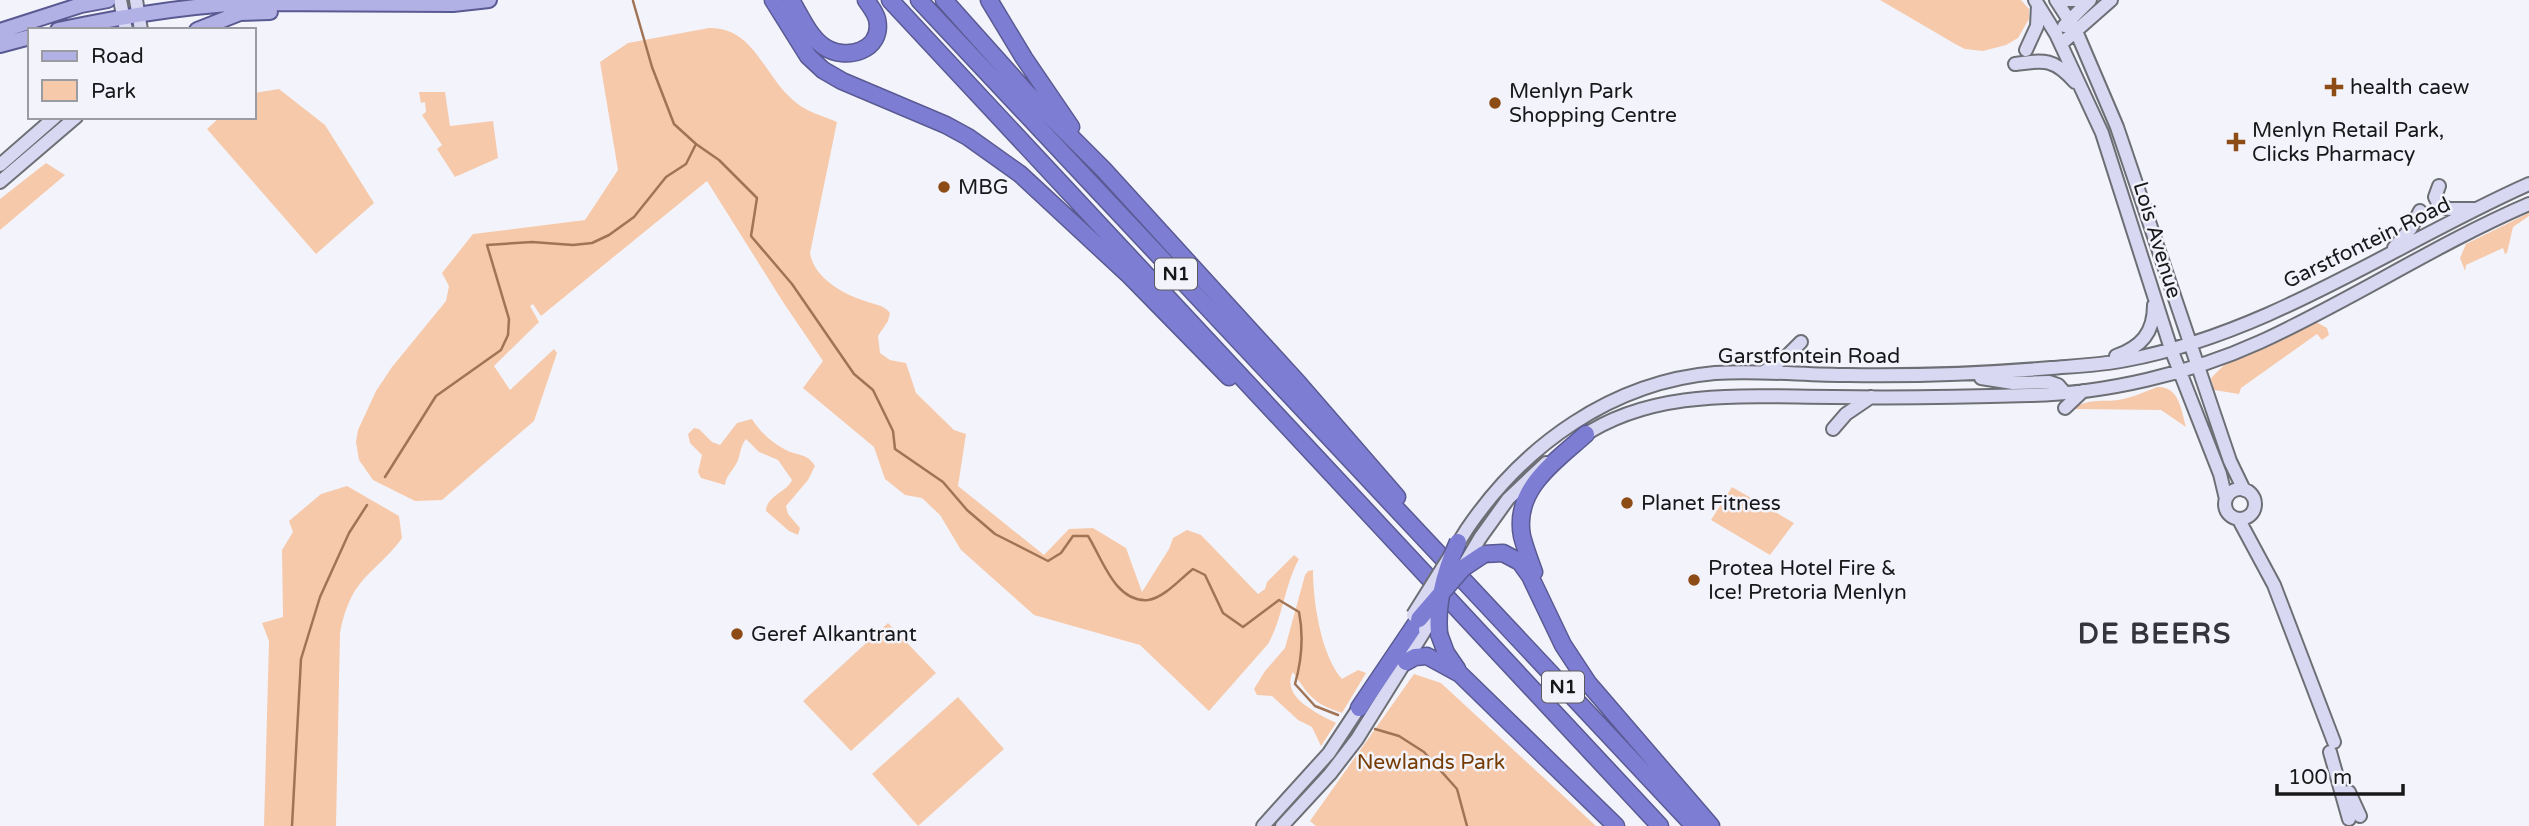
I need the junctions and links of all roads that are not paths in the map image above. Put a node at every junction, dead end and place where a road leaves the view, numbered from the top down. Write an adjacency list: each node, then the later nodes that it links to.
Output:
1 (108, 0): 22 (main road)
2 (120, 0): 18 (main road)
3 (489, 0): 17 (main road)
4 (773, 0): 55 (highway)
5 (791, 0): 6 (highway)
6 (866, 0)
7 (890, 0): 55 (highway, N1)
8 (919, 0): 61 (highway, N1)
9 (944, 0): 32 (highway)
10 (989, 0): 32 (highway)
11 (2056, 0): 19 (main road, Lois Avenue)
12 (2068, 0): 13 (main road)
13 (2080, 0)
14 (2090, 0): 19 (main road)
15 (2111, 0): 19 (main road)
16 (2037, 3): 24 (main road, Lois Avenue); 26 (main road)
17 (355, 4): 18 (main road); 21 (main road)
18 (131, 15): 20 (main road)
19 (2073, 26): 24 (main road); 42 (main road, Lois Avenue)
20 (81, 28)
21 (202, 28)
22 (0, 31)
23 (28, 38): 25 (main road)
24 (2058, 39): 28 (main road, Lois Avenue)
25 (0, 46)
26 (2025, 50)
27 (2015, 64): 28 (main road)
28 (2086, 96): 40 (main road, Lois Avenue)
29 (53, 119): 31 (main road)
30 (74, 119): 33 (main road)
31 (0, 165)
32 (1103, 169): 61 (highway)
33 (0, 182)
34 (2529, 184): 37 (main road, Garstfontein Road)
35 (2439, 186): 37 (main road)
36 (2529, 204): 45 (main road, Garstfontein Road)
37 (2477, 209): 39 (main road, Garstfontein Road)
38 (2420, 211): 39 (main road)
39 (2389, 254): 42 (main road, Garstfontein Road)
40 (2154, 294): 43 (main road, Lois Avenue); 44 (main road)
41 (1801, 342): 47 (main road)
42 (2189, 342): 43 (main road, Garstfontein Road); 45 (main road, Lois Avenue)
43 (2171, 349): 44 (main road, Garstfontein Road); 46 (main road, Lois Avenue)
44 (2096, 364): 48 (main road, Garstfontein Road)
45 (2197, 365): 46 (main road, Garstfontein Road); 56 (main road, Lois Avenue)
46 (2179, 370): 49 (main road, Garstfontein Road); 57 (main road, Lois Avenue)
47 (1763, 372): 48 (main road, Garstfontein Road); 59 (main road, Garstfontein Road)
48 (1967, 375): 50 (main road)
49 (2083, 391): 50 (main road, Garstfontein Road); 52 (main road)
50 (2064, 392): 51 (main road, Garstfontein Road)
51 (1871, 397): 53 (main road); 54 (main road, Garstfontein Road)
52 (2065, 408)
53 (1833, 429)
54 (1586, 434): 60 (main road, Garstfontein Road); 65 (highway)
55 (1300, 438): 74 (highway, N1)
56 (2244, 490): 57 (main road); 58 (main road)
57 (2226, 499): 58 (main road)
58 (2245, 517): 70 (main road)
59 (1463, 535): 63 (highway, bridge); 66 (main road, Garstfontein Road, bridge)
60 (1482, 546): 62 (highway, bridge); 65 (highway)
61 (1432, 548): 75 (highway, N1)
62 (1463, 568): 63 (highway, bridge); 64 (main road, bridge)
63 (1441, 591): 64 (highway, bridge); 66 (highway, bridge)
64 (1438, 608): 66 (highway, bridge)
65 (1552, 622): 76 (highway)
66 (1424, 624): 67 (main road, Garstfontein Road); 68 (highway); 69 (highway)
67 (1406, 662): 68 (highway); 72 (main road, Garstfontein Road)
68 (1460, 674): 73 (highway)
69 (1359, 708): 71 (main road)
70 (2355, 822)
71 (1263, 826)
72 (1282, 826)
73 (1616, 826)
74 (1660, 826)
75 (1694, 826)
76 (1711, 826)

